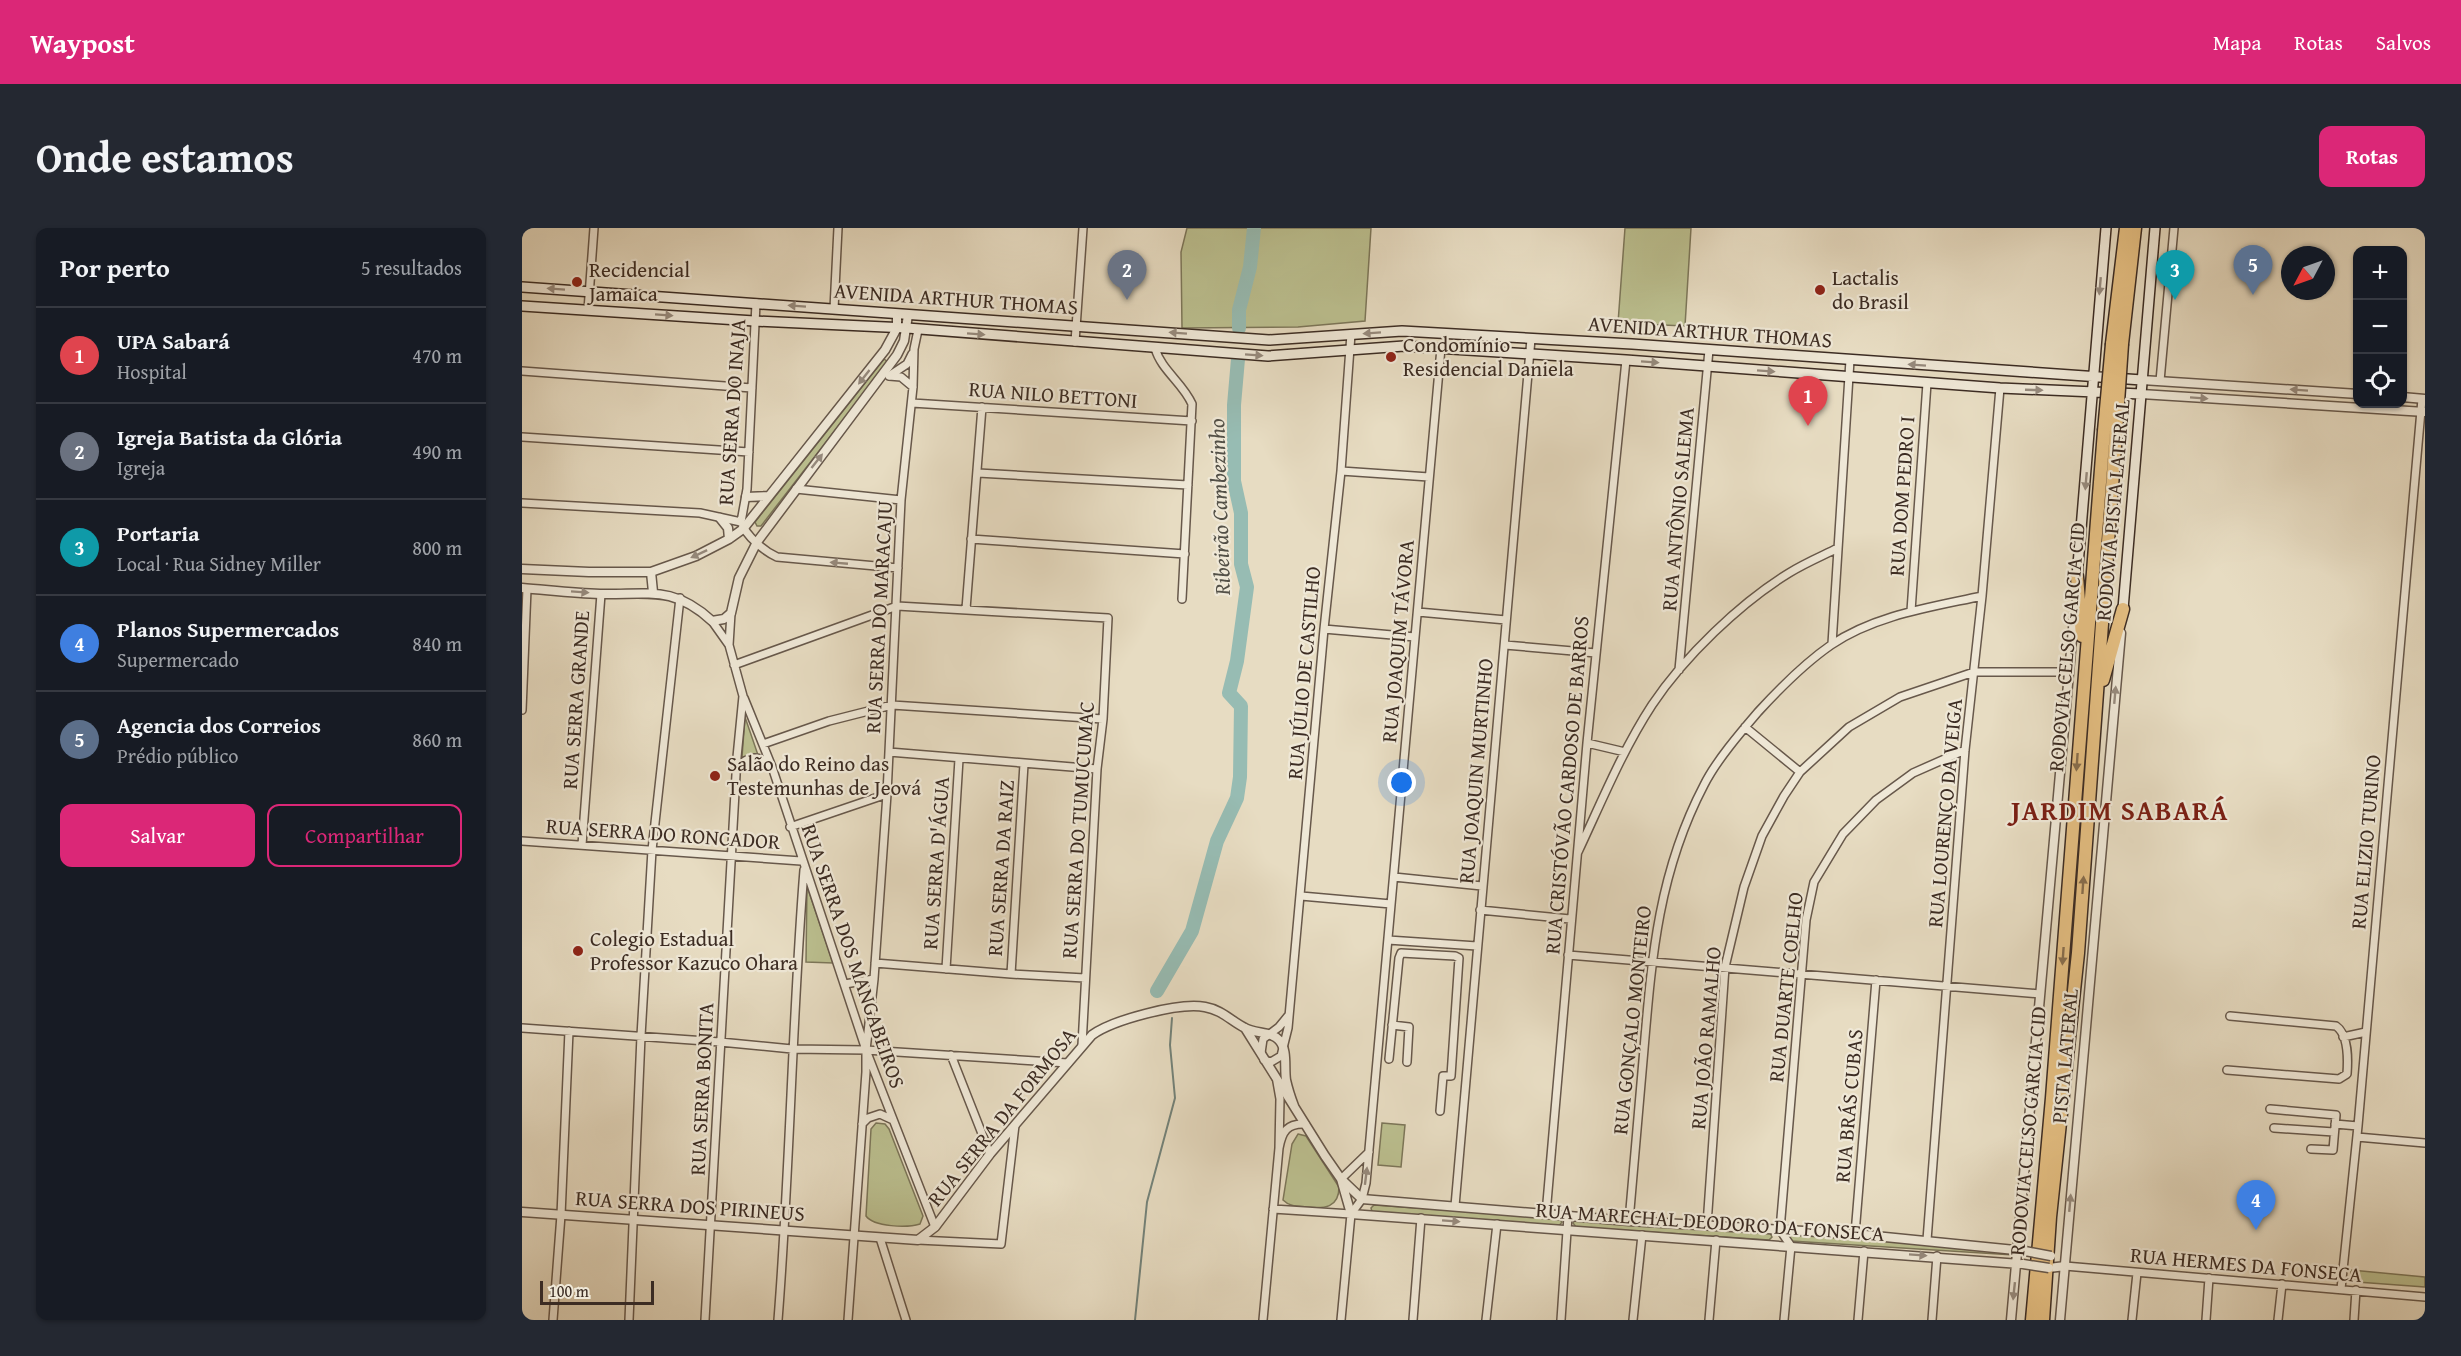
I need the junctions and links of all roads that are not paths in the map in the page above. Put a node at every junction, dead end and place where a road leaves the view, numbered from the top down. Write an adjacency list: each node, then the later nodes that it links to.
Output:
1 (594, 228): 10 (street)
2 (838, 228): 13 (street)
3 (1083, 228): 18 (street)
4 (2106, 228): 38 (main road, RODOVIA PISTA LATERAL, one-way to 38)
5 (2126, 228): 24 (highway, RODOVIA CELSO GARCIA CID)
6 (2134, 228): 24 (highway, RODOVIA CELSO GARCIA CID)
7 (2155, 228): 39 (main road, RODOVIA PISTA LATERAL)
8 (2174, 228): 40 (street)
9 (522, 287): 10 (main road, AVENIDA ARTHUR THOMAS, one-way to 9)
10 (590, 292): 11 (main road, AVENIDA ARTHUR THOMAS); 14 (street)
11 (756, 303): 13 (main road, AVENIDA ARTHUR THOMAS, one-way to 11); 17 (street, RUA SERRA DO INAJA)
12 (522, 306): 14 (main road, AVENIDA ARTHUR THOMAS)
13 (834, 309): 15 (main road, AVENIDA ARTHUR THOMAS)
14 (588, 310): 17 (main road, AVENIDA ARTHUR THOMAS, one-way to 17)
15 (897, 314): 16 (main road, AVENIDA ARTHUR THOMAS); 19 (street)
16 (908, 315): 18 (main road, AVENIDA ARTHUR THOMAS); 19 (street)
17 (754, 321): 19 (main road, AVENIDA ARTHUR THOMAS); 44 (street, RUA SERRA DO INAJA)
18 (1076, 326): 21 (main road, AVENIDA ARTHUR THOMAS, one-way to 18); 23 (street)
19 (902, 328): 20 (main road, AVENIDA ARTHUR THOMAS); 36 (street); 63 (street, one-way to 63)
20 (918, 330): 23 (main road, AVENIDA ARTHUR THOMAS, one-way to 23); 27 (street, RUA SERRA DO MARACAJU)
21 (1351, 334): 22 (main road, AVENIDA ARTHUR THOMAS, one-way to 21); 28 (street, RUA JÚLIO DE CASTILHO)
22 (1532, 339): 29 (main road, AVENIDA ARTHUR THOMAS); 30 (street, RUA JOAQUIN MURTINHO)
23 (1075, 342): 25 (main road, AVENIDA ARTHUR THOMAS)
24 (2117, 344): 55 (highway, RODOVIA CELSO GARCIA CID, bridge)
25 (1155, 348): 28 (main road, AVENIDA ARTHUR THOMAS, one-way to 28); 54 (street)
26 (1441, 348): 28 (main road, AVENIDA ARTHUR THOMAS); 30 (main road, AVENIDA ARTHUR THOMAS); 60 (street, RUA JOAQUIM TÁVORA)
27 (914, 349): 36 (street); 43 (street, RUA SERRA DO MARACAJU)
28 (1350, 350): 58 (street, RUA JÚLIO DE CASTILHO)
29 (1709, 350): 32 (main road, AVENIDA ARTHUR THOMAS); 33 (street, RUA ANTÔNIO SALEMA)
30 (1529, 354): 31 (main road, AVENIDA ARTHUR THOMAS); 90 (street, RUA JOAQUIN MURTINHO)
31 (1626, 360): 33 (main road, AVENIDA ARTHUR THOMAS, one-way to 33); 97 (street, RUA CRISTÓVÃO CARDOSO DE BARROS)
32 (1850, 360): 34 (main road, AVENIDA ARTHUR THOMAS, one-way to 32); 37 (street)
33 (1708, 366): 37 (main road, AVENIDA ARTHUR THOMAS, one-way to 37); 100 (street, RUA ANTÔNIO SALEMA)
34 (1976, 369): 38 (main road, AVENIDA ARTHUR THOMAS); 42 (main road)
35 (522, 371): 44 (street)
36 (886, 377): 43 (street); 62 (street, one-way to 36)
37 (1850, 377): 41 (main road, AVENIDA ARTHUR THOMAS); 72 (street)
38 (2094, 377): 39 (main road, AVENIDA ARTHUR THOMAS); 46 (main road, RODOVIA PISTA LATERAL)
39 (2142, 380): 40 (street); 47 (main road, RODOVIA PISTA LATERAL)
40 (2160, 381): 48 (street, one-way to 40)
41 (1927, 383): 42 (main road, AVENIDA ARTHUR THOMAS); 87 (street, RUA DOM PEDRO I)
42 (1966, 386): 45 (main road, AVENIDA ARTHUR THOMAS)
43 (913, 387): 51 (street, RUA SERRA DO MARACAJU)
44 (752, 388): 57 (street, RUA SERRA DO INAJA)
45 (2000, 388): 46 (main road, AVENIDA ARTHUR THOMAS, one-way to 46); 81 (street, RUA LOURENÇO DA VEIGA)
46 (2094, 392): 47 (main road, AVENIDA ARTHUR THOMAS); 77 (main road, RODOVIA PISTA LATERAL, one-way to 77)
47 (2141, 394): 53 (street, one-way to 53); 86 (main road, RODOVIA PISTA LATERAL)
48 (2353, 394)
49 (2407, 397): 50 (street)
50 (2424, 399): 53 (street, RUA ELIZIO TURINO)
51 (912, 403): 52 (street, RUA NILO BETTONI); 65 (street, RUA SERRA DO MARACAJU)
52 (982, 407): 54 (street, RUA NILO BETTONI); 59 (street)
53 (2423, 412): 159 (street, RUA ELIZIO TURINO)
54 (1192, 421): 61 (street)
55 (2110, 432): 99 (highway, RODOVIA CELSO GARCIA CID); 105 (highway, RODOVIA CELSO GARCIA CID)
56 (522, 437): 57 (street)
57 (749, 452): 64 (street, RUA SERRA DO INAJA)
58 (1341, 471): 60 (street); 92 (street, RUA JÚLIO DE CASTILHO)
59 (978, 473): 61 (street); 70 (street)
60 (1429, 477): 88 (street, RUA JOAQUIM TÁVORA)
61 (1188, 485): 73 (street)
62 (796, 489): 65 (street); 71 (street)
63 (769, 496): 64 (street); 68 (street)
64 (746, 497): 68 (street, RUA SERRA DO INAJA)
65 (901, 500): 74 (street, RUA SERRA DO MARACAJU)
66 (522, 503): 67 (street)
67 (720, 518): 68 (street); 69 (street)
68 (742, 526): 69 (street); 71 (street)
69 (729, 539): 76 (street, one-way to 76)
70 (971, 539): 73 (street); 85 (street)
71 (757, 542): 74 (street, one-way to 71); 89 (street)
72 (1838, 548): 94 (street); 100 (street)
73 (1185, 554): 83 (street)
74 (898, 568): 84 (street, RUA SERRA DO MARACAJU)
75 (522, 569): 76 (street)
76 (651, 572): 79 (street)
77 (2078, 577): 99 (highway); 102 (street, RODOVIA PISTA LATERAL)
78 (524, 588): 80 (street, one-way to 80); 106 (street)
79 (653, 592): 80 (street); 82 (street)
80 (601, 594): 125 (street, RUA SERRA GRANDE)
81 (1982, 596): 87 (street, RUA GONÇALO MONTEIRO); 101 (street, RUA LOURENÇO DA VEIGA)
82 (680, 598): 91 (street); 126 (street)
83 (1182, 598)
84 (897, 606): 85 (street); 98 (street); 104 (street, RUA SERRA DO MARACAJU)
85 (966, 609): 107 (street, RUA SERRA DO TUMUCUMAC)
86 (2123, 609): 105 (highway); 122 (street, RODOVIA PISTA LATERAL, one-way to 86)
87 (1911, 611): 94 (street, RUA GONÇALO MONTEIRO)
88 (1418, 612): 90 (street); 93 (street, RUA JOAQUIM TÁVORA)
89 (730, 613): 91 (street); 95 (street)
90 (1506, 620): 96 (street, RUA JOAQUIN MURTINHO)
91 (712, 621): 95 (street)
92 (1324, 629): 93 (street); 132 (street, RUA JÚLIO DE CASTILHO)
93 (1415, 638): 130 (street, RUA JOAQUIM TÁVORA)
94 (1832, 644): 108 (street, RUA GONÇALO MONTEIRO)
95 (729, 645): 98 (street, RUA SERRA BONITA)
96 (1505, 645): 97 (street); 131 (street, RUA JOAQUIN MURTINHO)
97 (1596, 653): 109 (street, RUA CRISTÓVÃO CARDOSO DE BARROS)
98 (734, 665): 103 (street, RUA SERRA BONITA)
99 (2084, 668): 246 (highway, RODOVIA CELSO GARCIA CID, one-way to 246)
100 (1679, 670): 113 (street)
101 (1974, 672): 102 (street, RUA JOÃO RAMALHO); 111 (street, RUA LOURENÇO DA VEIGA); 119 (street, RUA JOÃO RAMALHO)
102 (2069, 672): 120 (street, RODOVIA PISTA LATERAL)
103 (743, 696): 110 (street, RUA SERRA DOS MANGABEIROS); 118 (street, RUA SERRA BONITA)
104 (891, 705): 107 (street); 110 (street); 112 (street, RUA SERRA DO MARACAJU)
105 (2096, 707): 247 (highway, RODOVIA CELSO GARCIA CID, one-way to 105)
106 (522, 710)
107 (1104, 719): 117 (street, RUA SERRA DO TUMUCUMAC)
108 (1745, 727): 119 (street); 141 (street, RUA GONÇALO MONTEIRO)
109 (1587, 743): 113 (street); 128 (street, RUA CRISTÓVÃO CARDOSO DE BARROS)
110 (763, 744): 116 (street, RUA SERRA DOS MANGABEIROS)
111 (1965, 750): 145 (street, RUA DUARTE COELHO); 151 (street, RUA LOURENÇO DA VEIGA)
112 (889, 752): 114 (street); 121 (street, RUA SERRA DO MARACAJU)
113 (1625, 752): 128 (street)
114 (959, 759): 115 (street); 144 (street, RUA SERRA D'ÁGUA)
115 (1024, 764): 117 (street); 146 (street, RUA SERRA DA RAIZ)
116 (772, 767): 118 (street); 123 (street, RUA SERRA DOS MANGABEIROS)
117 (1097, 769): 147 (street, RUA SERRA DO TUMUCUMAC)
118 (737, 770): 127 (street, RUA SERRA BONITA)
119 (1800, 772): 143 (street, RUA JOÃO RAMALHO)
120 (2061, 773): 152 (street, PISTA LATERAL)
121 (887, 794): 123 (street); 142 (street, RUA SERRA DO MARACAJU)
122 (2106, 795): 222 (street, PISTA LATERAL, one-way to 122)
123 (790, 827): 129 (street, RUA SERRA DOS MANGABEIROS)
124 (522, 841): 125 (street, RUA SERRA DO RONCADOR)
125 (582, 845): 126 (street, RUA SERRA DO RONCADOR)
126 (652, 850): 127 (street, RUA SERRA DO RONCADOR); 161 (street)
127 (732, 857): 129 (street, RUA SERRA DO RONCADOR); 163 (street, RUA SERRA BONITA)
128 (1576, 857): 135 (street, RUA CRISTÓVÃO CARDOSO DE BARROS)
129 (803, 864): 150 (street, RUA SERRA DOS MANGABEIROS); 165 (street)
130 (1394, 877): 131 (street); 133 (street, RUA JOAQUIM TÁVORA)
131 (1482, 886): 134 (street, RUA JOAQUIN MURTINHO)
132 (1301, 896): 133 (street); 153 (street, RUA JÚLIO DE CASTILHO)
133 (1391, 904): 136 (street, RUA JOAQUIM TÁVORA)
134 (1480, 910): 135 (street); 138 (street, RUA JOAQUIN MURTINHO)
135 (1570, 919): 140 (street, RUA CRISTÓVÃO CARDOSO DE BARROS)
136 (1388, 940): 137 (street); 189 (street, RUA JOAQUIM TÁVORA)
137 (1436, 944): 138 (street); 139 (street)
138 (1477, 946): 193 (street, RUA JOAQUIN MURTINHO)
139 (1435, 955): 155 (street); 177 (street)
140 (1568, 955): 141 (street); 197 (street, RUA CRISTÓVÃO CARDOSO DE BARROS)
141 (1651, 961): 143 (street); 202 (street, RUA GONÇALO MONTEIRO)
142 (875, 963): 144 (street); 148 (street, RUA SERRA DO MARACAJU)
143 (1725, 967): 145 (street); 204 (street, RUA JOÃO RAMALHO)
144 (946, 969): 146 (street)
145 (1802, 972): 149 (street); 208 (street, RUA DUARTE COELHO)
146 (1011, 974): 147 (street)
147 (1084, 978): 164 (street, RUA SERRA DO TUMUCUMAC)
148 (874, 979): 150 (street); 166 (street, RUA SERRA DO MARACAJU)
149 (1876, 980): 151 (street); 210 (street, RUA BRÁS CUBAS)
150 (845, 984): 166 (street, RUA SERRA DOS MANGABEIROS)
151 (1947, 987): 152 (street); 216 (street, RUA LOURENÇO DA VEIGA)
152 (2040, 994): 219 (street, PISTA LATERAL)
153 (1289, 1014): 160 (street); 167 (street, RUA JÚLIO DE CASTILHO)
154 (2230, 1016): 162 (street)
155 (1392, 1025): 170 (street); 172 (street)
156 (522, 1028): 158 (street)
157 (1245, 1028): 160 (street, RUA SERRA DA FORMOSA); 164 (street, RUA SERRA DA FORMOSA); 169 (street, RUA SERRA DA FORMOSA)
158 (569, 1031): 161 (street); 198 (street)
159 (2366, 1032): 162 (street); 182 (street, RUA ELIZIO TURINO)
160 (1268, 1034): 167 (street); 169 (street)
161 (641, 1036): 163 (street); 201 (street)
162 (2343, 1037): 173 (street)
163 (720, 1042): 165 (street); 205 (street, RUA SERRA BONITA)
164 (1082, 1045): 171 (street, RUA SERRA DA FORMOSA)
165 (792, 1049): 166 (street); 209 (street)
166 (866, 1050): 168 (street); 178 (street, RUA SERRA DOS MANGABEIROS); 179 (street, RUA SERRA DO MARACAJU)
167 (1283, 1050): 169 (street); 175 (street, RUA SERRA DA FORMOSA)
168 (951, 1055): 171 (street); 190 (street)
169 (1263, 1058): 174 (street, RUA SERRA DA FORMOSA)
170 (1389, 1059)
171 (1068, 1062): 181 (street, RUA SERRA DA FORMOSA)
172 (1407, 1062)
173 (2227, 1070)
174 (1277, 1079): 175 (street, RUA SERRA DA FORMOSA); 187 (street)
175 (1294, 1106): 180 (street, RUA SERRA DA FORMOSA)
176 (2270, 1109): 184 (street)
177 (1440, 1111)
178 (893, 1120): 179 (street); 206 (street, RUA SERRA DOS MANGABEIROS)
179 (862, 1124): 212 (street, RUA SERRA DO MARACAJU)
180 (1305, 1124): 187 (street); 191 (street, RUA SERRA DA FORMOSA)
181 (1015, 1125): 190 (street, RUA SERRA DA FORMOSA); 214 (street)
182 (2358, 1126): 184 (street); 185 (street, RUA ELIZIO TURINO)
183 (2274, 1128): 184 (street)
184 (2335, 1128): 188 (street)
185 (2357, 1137): 186 (street); 226 (street, RUA ELIZIO TURINO)
186 (2425, 1143)
187 (1279, 1148): 194 (street)
188 (2311, 1149)
189 (1369, 1152): 191 (street); 192 (street, RUA JOAQUIM TÁVORA, one-way to 189)
190 (990, 1154): 206 (street, RUA SERRA DA FORMOSA)
191 (1341, 1179): 192 (street, RUA SERRA DA FORMOSA); 196 (street, RUA SERRA DA FORMOSA)
192 (1362, 1199): 193 (street); 196 (street, RUA JOAQUIM TÁVORA)
193 (1455, 1206): 197 (street)
194 (1273, 1209): 196 (street); 235 (street)
195 (522, 1212): 198 (street, RUA SERRA DOS PIRINEUS)
196 (1351, 1214): 200 (street, RUA MARECHAL DEODORO DA FONSECA); 236 (street)
197 (1546, 1214): 199 (street)
198 (561, 1215): 201 (street, RUA SERRA DOS PIRINEUS); 229 (street)
199 (1568, 1216): 202 (street); 207 (street)
200 (1421, 1218): 203 (street, RUA MARECHAL DEODORO DA FONSECA, one-way to 203); 237 (street)
201 (633, 1220): 205 (street, RUA SERRA DOS PIRINEUS); 230 (street)
202 (1629, 1221): 204 (street)
203 (1497, 1224): 207 (street, RUA MARECHAL DEODORO DA FONSECA); 238 (street)
204 (1707, 1225): 208 (street)
205 (711, 1226): 209 (street, RUA SERRA DOS PIRINEUS); 231 (street, RUA SERRA BONITA)
206 (935, 1227): 214 (street, RUA SERRA DA FORMOSA)
207 (1568, 1229): 211 (street, RUA MARECHAL DEODORO DA FONSECA); 239 (street)
208 (1780, 1230): 210 (street); 217 (street)
209 (785, 1231): 212 (street, RUA SERRA DOS PIRINEUS); 232 (street)
210 (1855, 1234): 216 (street)
211 (1642, 1235): 215 (street, RUA MARECHAL DEODORO DA FONSECA); 240 (street)
212 (855, 1236): 213 (street); 233 (street, RUA SERRA DO MARACAJU)
213 (880, 1238): 214 (street); 234 (street)
214 (918, 1240)
215 (1716, 1240): 217 (street, RUA MARECHAL DEODORO DA FONSECA); 241 (street)
216 (1927, 1240): 219 (street)
217 (1791, 1246): 218 (street, RUA MARECHAL DEODORO DA FONSECA); 242 (street)
218 (1864, 1251): 220 (street, RUA MARECHAL DEODORO DA FONSECA, one-way to 220); 243 (street)
219 (2021, 1251): 221 (street, PISTA LATERAL); 222 (street, bridge)
220 (1937, 1256): 221 (street, RUA MARECHAL DEODORO DA FONSECA); 244 (street)
221 (2020, 1264): 222 (street, RUA MARECHAL DEODORO DA FONSECA, bridge); 245 (street, PISTA LATERAL, one-way to 245)
222 (2065, 1266): 223 (street, RUA HERMES DA FONSECA); 248 (street, PISTA LATERAL)
223 (2137, 1273): 224 (street, RUA HERMES DA FONSECA); 249 (street)
224 (2209, 1278): 225 (street, RUA HERMES DA FONSECA); 250 (street)
225 (2282, 1284): 226 (street, RUA HERMES DA FONSECA); 251 (street)
226 (2341, 1289): 227 (street, RUA HERMES DA FONSECA)
227 (2356, 1290): 228 (street, RUA HERMES DA FONSECA); 252 (street)
228 (2425, 1297)
229 (553, 1320)
230 (629, 1320)
231 (705, 1320)
232 (778, 1320)
233 (848, 1320)
234 (906, 1320)
235 (1263, 1320)
236 (1341, 1320)
237 (1413, 1320)
238 (1486, 1320)
239 (1561, 1320)
240 (1633, 1320)
241 (1709, 1320)
242 (1784, 1320)
243 (1858, 1320)
244 (1932, 1320)
245 (2011, 1320)
246 (2032, 1320)
247 (2043, 1320)
248 (2060, 1320)
249 (2132, 1320)
250 (2206, 1320)
251 (2278, 1320)
252 (2354, 1320)

